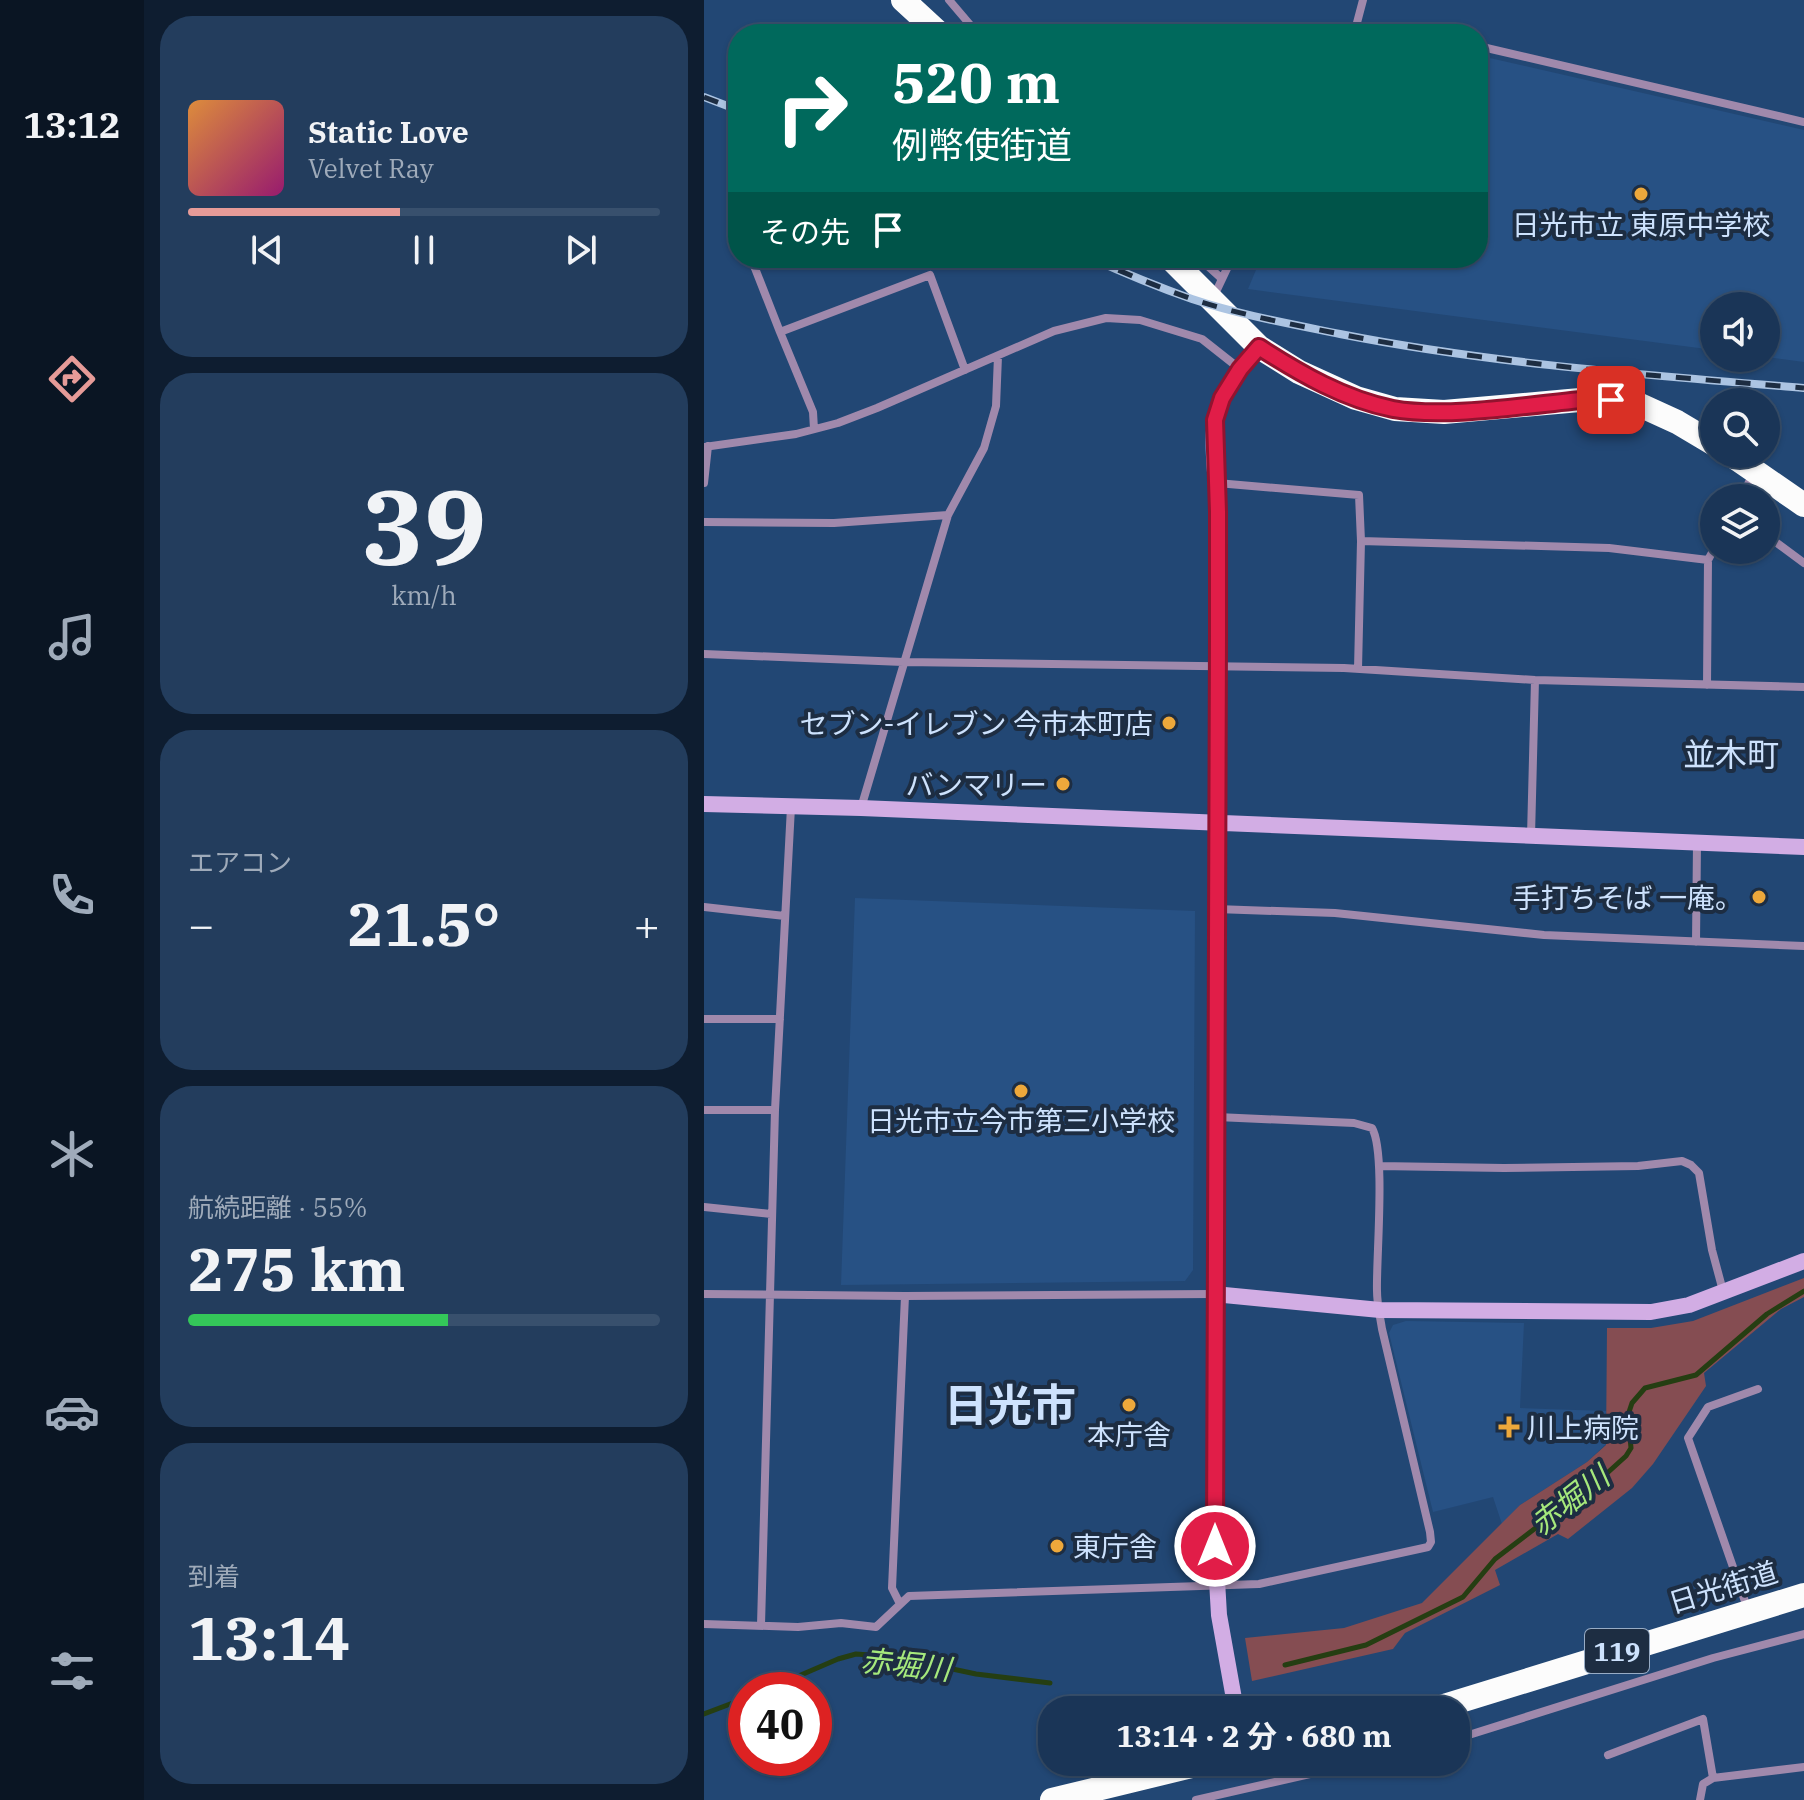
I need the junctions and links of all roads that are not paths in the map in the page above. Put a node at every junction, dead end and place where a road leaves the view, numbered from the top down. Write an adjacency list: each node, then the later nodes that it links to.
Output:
1 (903, 0): 4 (highway)
2 (949, 0): 5 (street)
3 (1363, 0): 6 (street)
4 (929, 24)
5 (969, 24)
6 (1357, 24)
7 (1488, 48): 8 (street)
8 (1804, 122)
9 (755, 268): 14 (street)
10 (1185, 268): 13 (highway)
11 (1205, 268): 13 (street)
12 (1227, 268): 13 (street)
13 (1217, 289): 15 (highway)
14 (780, 332): 18 (street); 19 (street)
15 (1259, 347): 17 (street); 20 (highway)
16 (998, 356): 17 (street); 18 (street); 28 (street)
17 (1240, 369): 25 (street)
18 (965, 370): 19 (street)
19 (814, 429): 21 (street)
20 (1700, 436)
21 (706, 446): 24 (street)
22 (1753, 468): 23 (highway)
23 (1756, 470): 26 (street); 27 (highway)
24 (704, 483)
25 (1217, 483): 30 (street); 37 (street)
26 (1748, 484)
27 (1804, 505)
28 (948, 515): 29 (street); 36 (street)
29 (704, 522)
30 (1361, 541): 32 (street); 38 (street)
31 (1780, 545): 33 (street)
32 (1700, 559)
33 (1804, 563)
34 (1708, 564): 40 (street)
35 (704, 654): 36 (street)
36 (903, 662): 37 (street); 44 (street)
37 (1218, 665): 38 (street); 45 (street)
38 (1358, 669): 39 (street)
39 (1535, 680): 40 (street); 46 (street)
40 (1707, 685): 41 (street)
41 (1804, 687)
42 (704, 804): 43 (street)
43 (791, 807): 44 (street); 51 (street)
44 (861, 808): 45 (street)
45 (1217, 824): 46 (street); 50 (street)
46 (1531, 837): 47 (street)
47 (1697, 843): 48 (street); 52 (street)
48 (1804, 847)
49 (704, 907): 51 (street)
50 (1216, 909): 52 (street); 58 (street)
51 (785, 916): 55 (street)
52 (1696, 942): 53 (street)
53 (1804, 946)
54 (704, 1019): 55 (street)
55 (780, 1019): 57 (street)
56 (704, 1110): 57 (street)
57 (775, 1110): 61 (street)
58 (1217, 1117): 59 (street); 65 (street)
59 (1379, 1166): 63 (street); 68 (street)
60 (704, 1207): 61 (street)
61 (771, 1214): 66 (street)
62 (1804, 1261): 63 (street)
63 (1724, 1292): 68 (street)
64 (704, 1294): 66 (street)
65 (1214, 1294): 67 (street); 68 (street); 70 (street)
66 (769, 1295): 67 (street); 75 (street)
67 (905, 1296): 72 (street)
68 (1380, 1310): 70 (street)
69 (1758, 1389): 73 (street)
70 (1216, 1586): 72 (street); 77 (street)
71 (1804, 1595): 73 (highway, 日光街道 / 119)
72 (900, 1604): 75 (street)
73 (1748, 1610): 78 (highway, 日光街道 / 119)
74 (704, 1624): 75 (street)
75 (761, 1625)
76 (1804, 1634): 79 (street)
77 (1234, 1696)
78 (1470, 1698)
79 (1470, 1735)
80 (1608, 1755): 84 (street)
81 (1804, 1767): 84 (street)
82 (1151, 1776): 85 (highway)
83 (1301, 1776): 86 (street)
84 (1713, 1778): 87 (street)
85 (1052, 1800)
86 (1196, 1800)
87 (1700, 1800)

